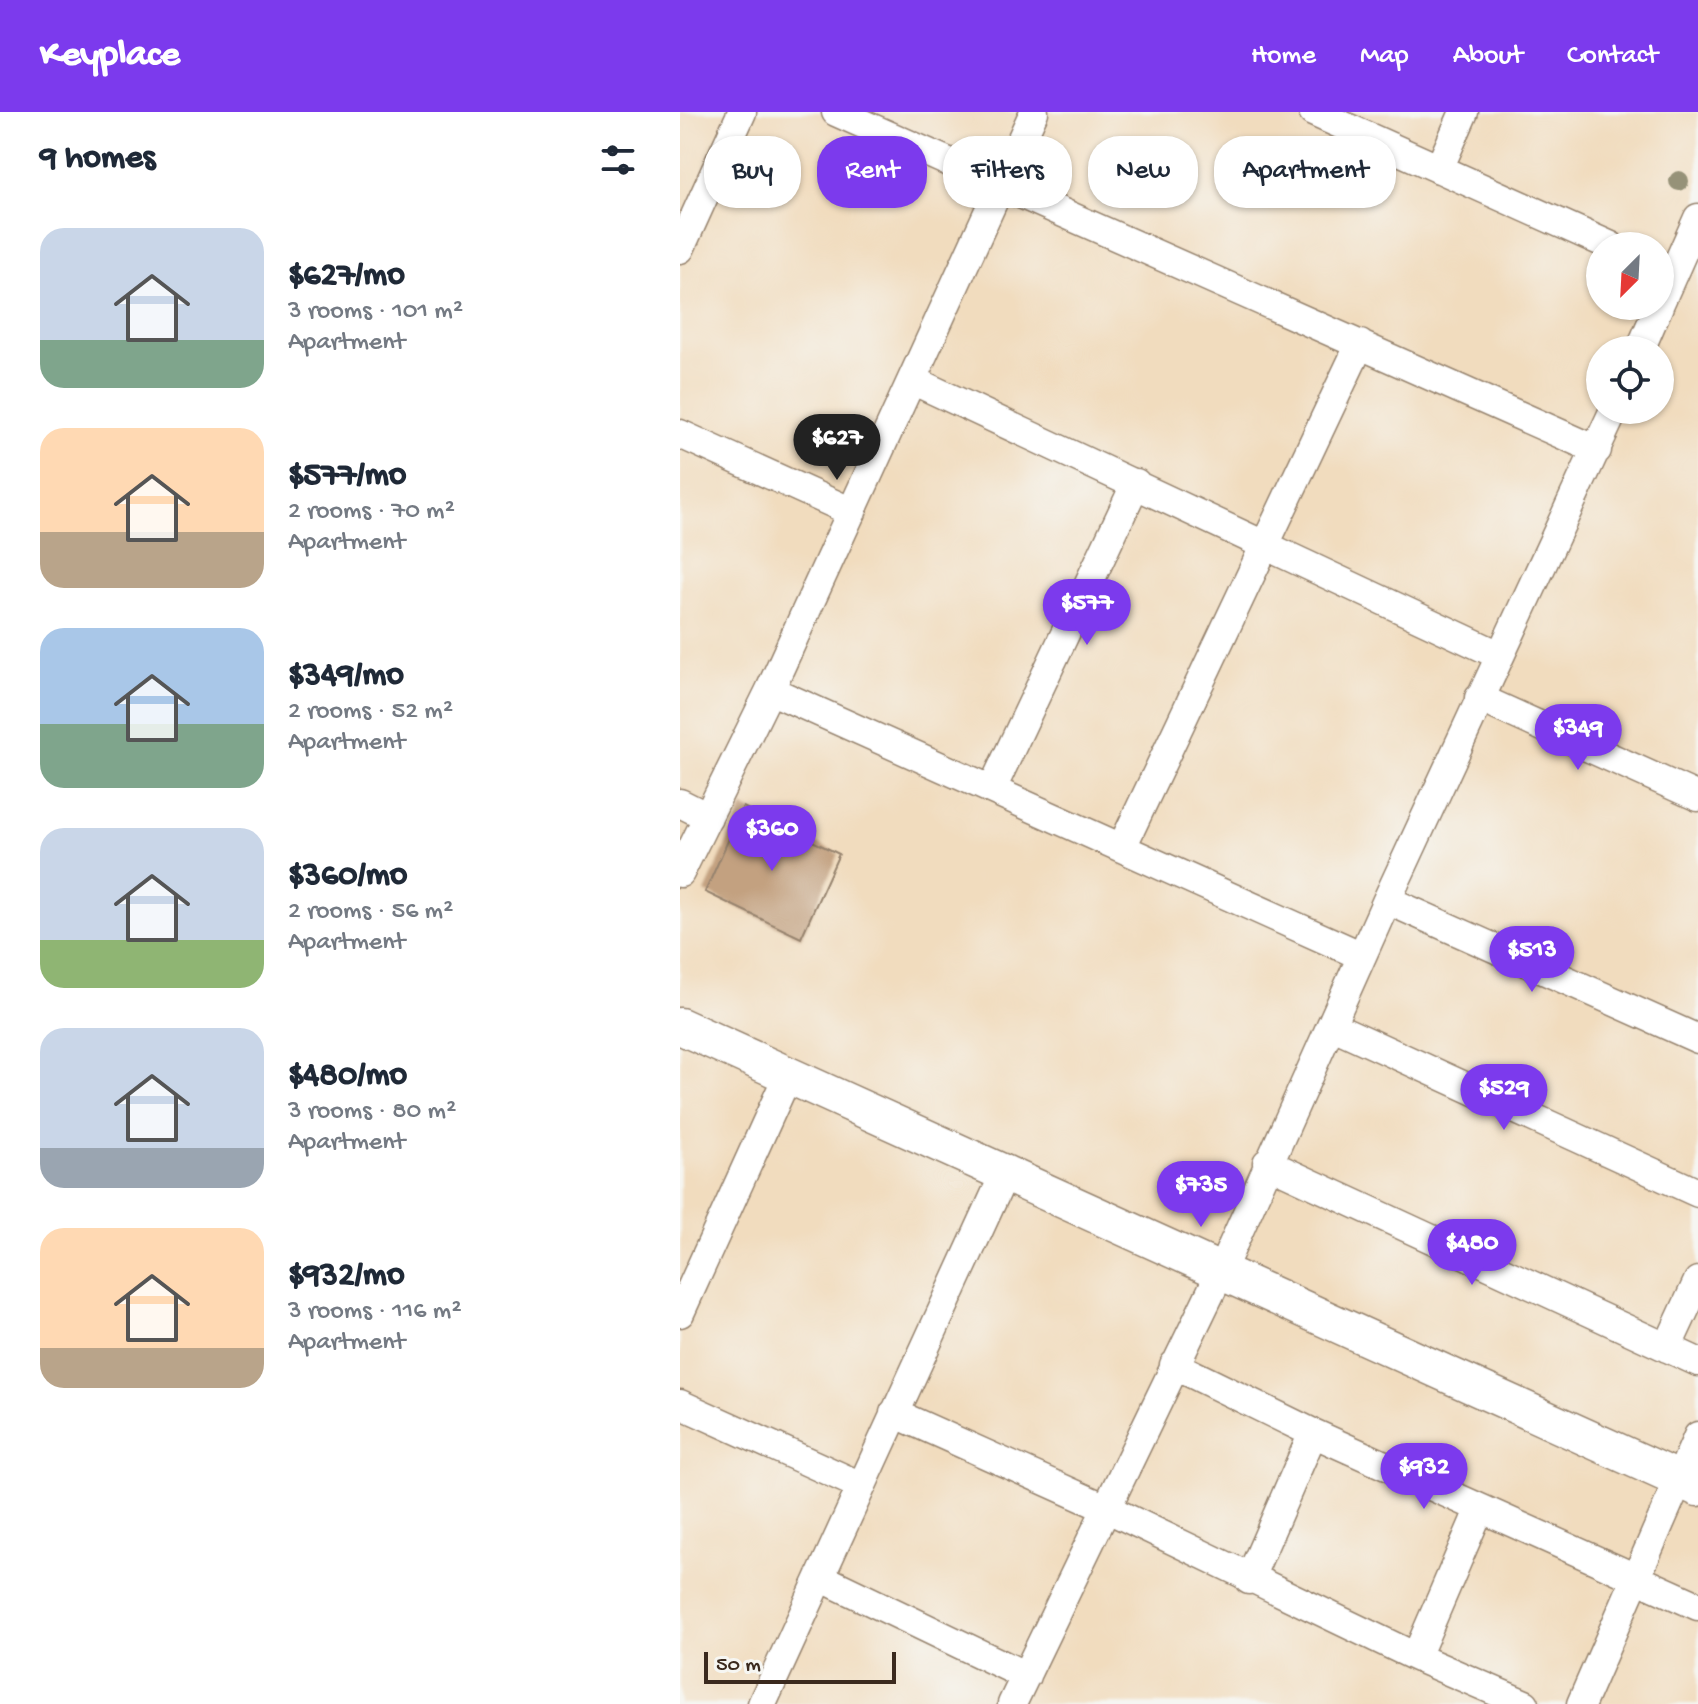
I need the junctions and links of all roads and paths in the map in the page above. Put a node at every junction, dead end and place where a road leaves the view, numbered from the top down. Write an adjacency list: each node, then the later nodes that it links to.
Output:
1 (742, 112): 13 (street)
2 (836, 112): 7 (street)
3 (1034, 112): 6 (street)
4 (1313, 112): 8 (street)
5 (1464, 112): 8 (street)
6 (1023, 136)
7 (943, 159)
8 (1439, 169): 12 (street)
9 (989, 208): 16 (street)
10 (1054, 208): 15 (street)
11 (1698, 218): 14 (street)
12 (1586, 235)
13 (680, 249)
14 (1677, 275)
15 (1360, 344): 19 (street); 22 (street)
16 (912, 380): 20 (street); 21 (street)
17 (1608, 424): 19 (street)
18 (680, 434): 21 (street)
19 (1597, 450): 23 (street)
20 (1136, 483): 22 (street); 26 (street)
21 (852, 512): 24 (street)
22 (1264, 544): 23 (street); 30 (street)
23 (1499, 655): 25 (street)
24 (770, 690): 26 (street); 29 (street)
25 (1479, 698): 27 (street); 32 (street)
26 (992, 789): 30 (street)
27 (1698, 797)
28 (680, 803): 29 (street)
29 (708, 817): 31 (street)
30 (1122, 847): 33 (street)
31 (680, 873)
32 (1387, 900): 33 (street); 36 (street)
33 (1362, 956): 34 (street)
34 (1331, 1025): 38 (street); 40 (street)
35 (680, 1026): 37 (street)
36 (1698, 1039)
37 (788, 1075): 39 (street); 43 (street)
38 (1267, 1163): 41 (street); 44 (street)
39 (1005, 1173): 41 (street); 48 (street)
40 (1698, 1193)
41 (1221, 1271): 46 (street); 51 (street)
42 (1698, 1281): 44 (street)
43 (680, 1313)
44 (1667, 1348): 45 (street)
45 (1698, 1362)
46 (1174, 1365): 49 (street); 54 (street)
47 (680, 1404): 52 (street)
48 (894, 1413): 52 (street); 54 (street)
49 (1313, 1433): 53 (street); 57 (street)
50 (1698, 1436): 51 (street)
51 (1690, 1484): 56 (street)
52 (861, 1486): 55 (street)
53 (1480, 1508): 56 (street); 59 (street)
54 (1108, 1509): 57 (street); 60 (street)
55 (820, 1577): 60 (street); 61 (street)
56 (1636, 1578): 58 (street); 64 (street)
57 (1249, 1580): 59 (street)
58 (1698, 1606)
59 (1416, 1657): 63 (street)
60 (1026, 1676): 62 (street)
61 (762, 1704)
62 (1012, 1704)
63 (1525, 1704)
64 (1581, 1704)

